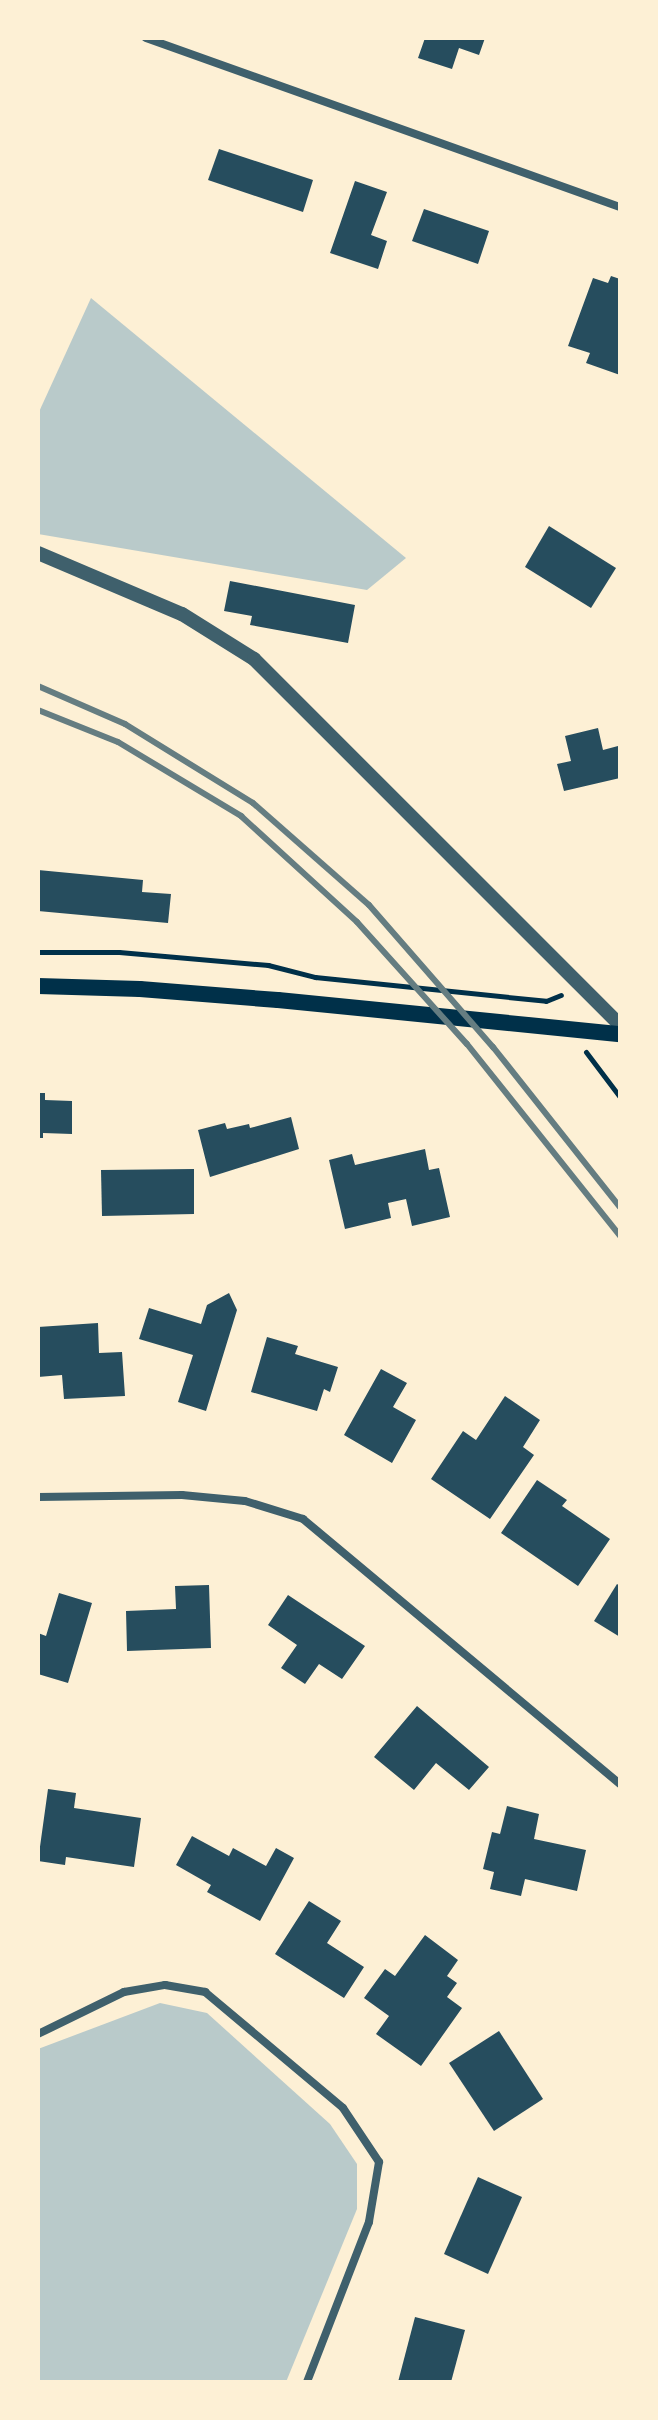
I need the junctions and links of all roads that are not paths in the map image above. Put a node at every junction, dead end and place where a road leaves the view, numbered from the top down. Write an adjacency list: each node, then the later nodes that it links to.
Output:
1 (146, 38): 2 (street)
2 (620, 207)
3 (38, 553): 5 (street)
4 (38, 986): 6 (main road)
5 (620, 1025)
6 (620, 1034)
7 (38, 1497): 8 (street)
8 (620, 1784)
9 (38, 2034): 10 (street)
10 (307, 2382)

